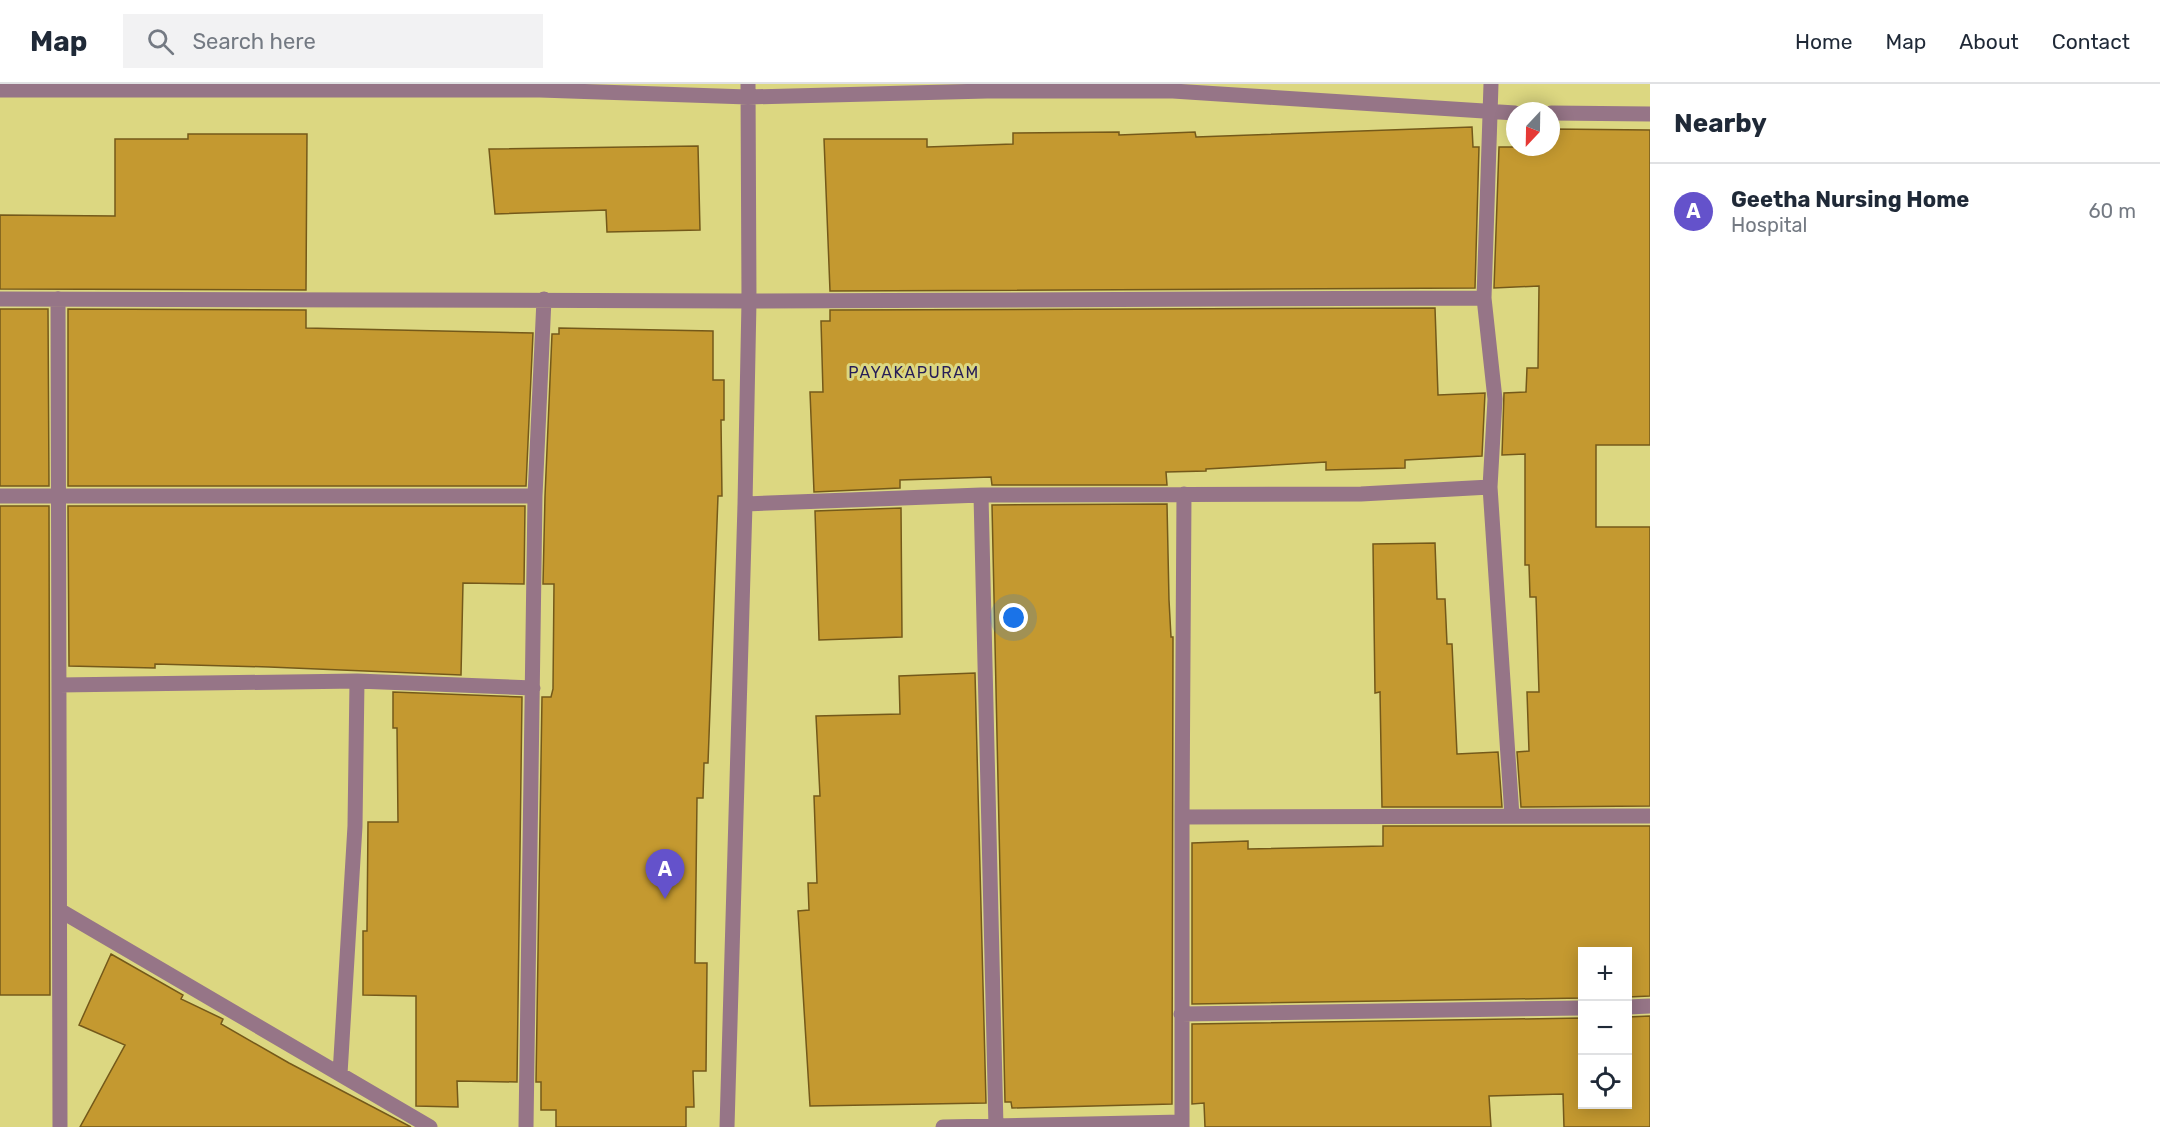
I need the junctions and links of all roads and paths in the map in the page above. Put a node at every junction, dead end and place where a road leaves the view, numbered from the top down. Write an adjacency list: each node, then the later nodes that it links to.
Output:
1 (1491, 84): 8 (street)
2 (369, 87): 3 (street); 6 (street)
3 (541, 87): 7 (street)
4 (1173, 87): 5 (street); 8 (street)
5 (987, 88): 7 (street)
6 (0, 90)
7 (748, 90): 16 (street)
8 (1490, 113): 9 (street); 12 (street)
9 (1506, 113)
10 (1560, 114): 11 (street)
11 (1650, 114)
12 (1484, 298): 16 (street); 17 (street)
13 (0, 299): 14 (street)
14 (58, 299): 15 (street); 21 (street)
15 (544, 299): 16 (street); 22 (street)
16 (749, 301): 23 (street)
17 (1490, 487): 18 (street); 27 (street)
18 (1184, 494): 19 (street); 29 (street)
19 (981, 495): 23 (street); 37 (street)
20 (0, 496): 21 (street)
21 (58, 496): 22 (street); 25 (street)
22 (535, 496): 26 (street)
23 (745, 504): 41 (street)
24 (357, 681): 25 (street); 26 (street); 35 (street)
25 (59, 685): 30 (street)
26 (533, 688): 40 (street)
27 (1512, 816): 28 (street); 29 (street)
28 (1650, 816)
29 (1182, 817): 34 (street)
30 (61, 912): 35 (street); 38 (street)
31 (1650, 1006): 32 (street)
32 (1632, 1007)
33 (1578, 1008): 34 (street)
34 (1181, 1014): 36 (street)
35 (340, 1074): 39 (street)
36 (1182, 1125): 37 (street)
37 (996, 1126): 42 (street)
38 (60, 1127)
39 (430, 1127)
40 (526, 1127)
41 (727, 1127)
42 (943, 1127)

